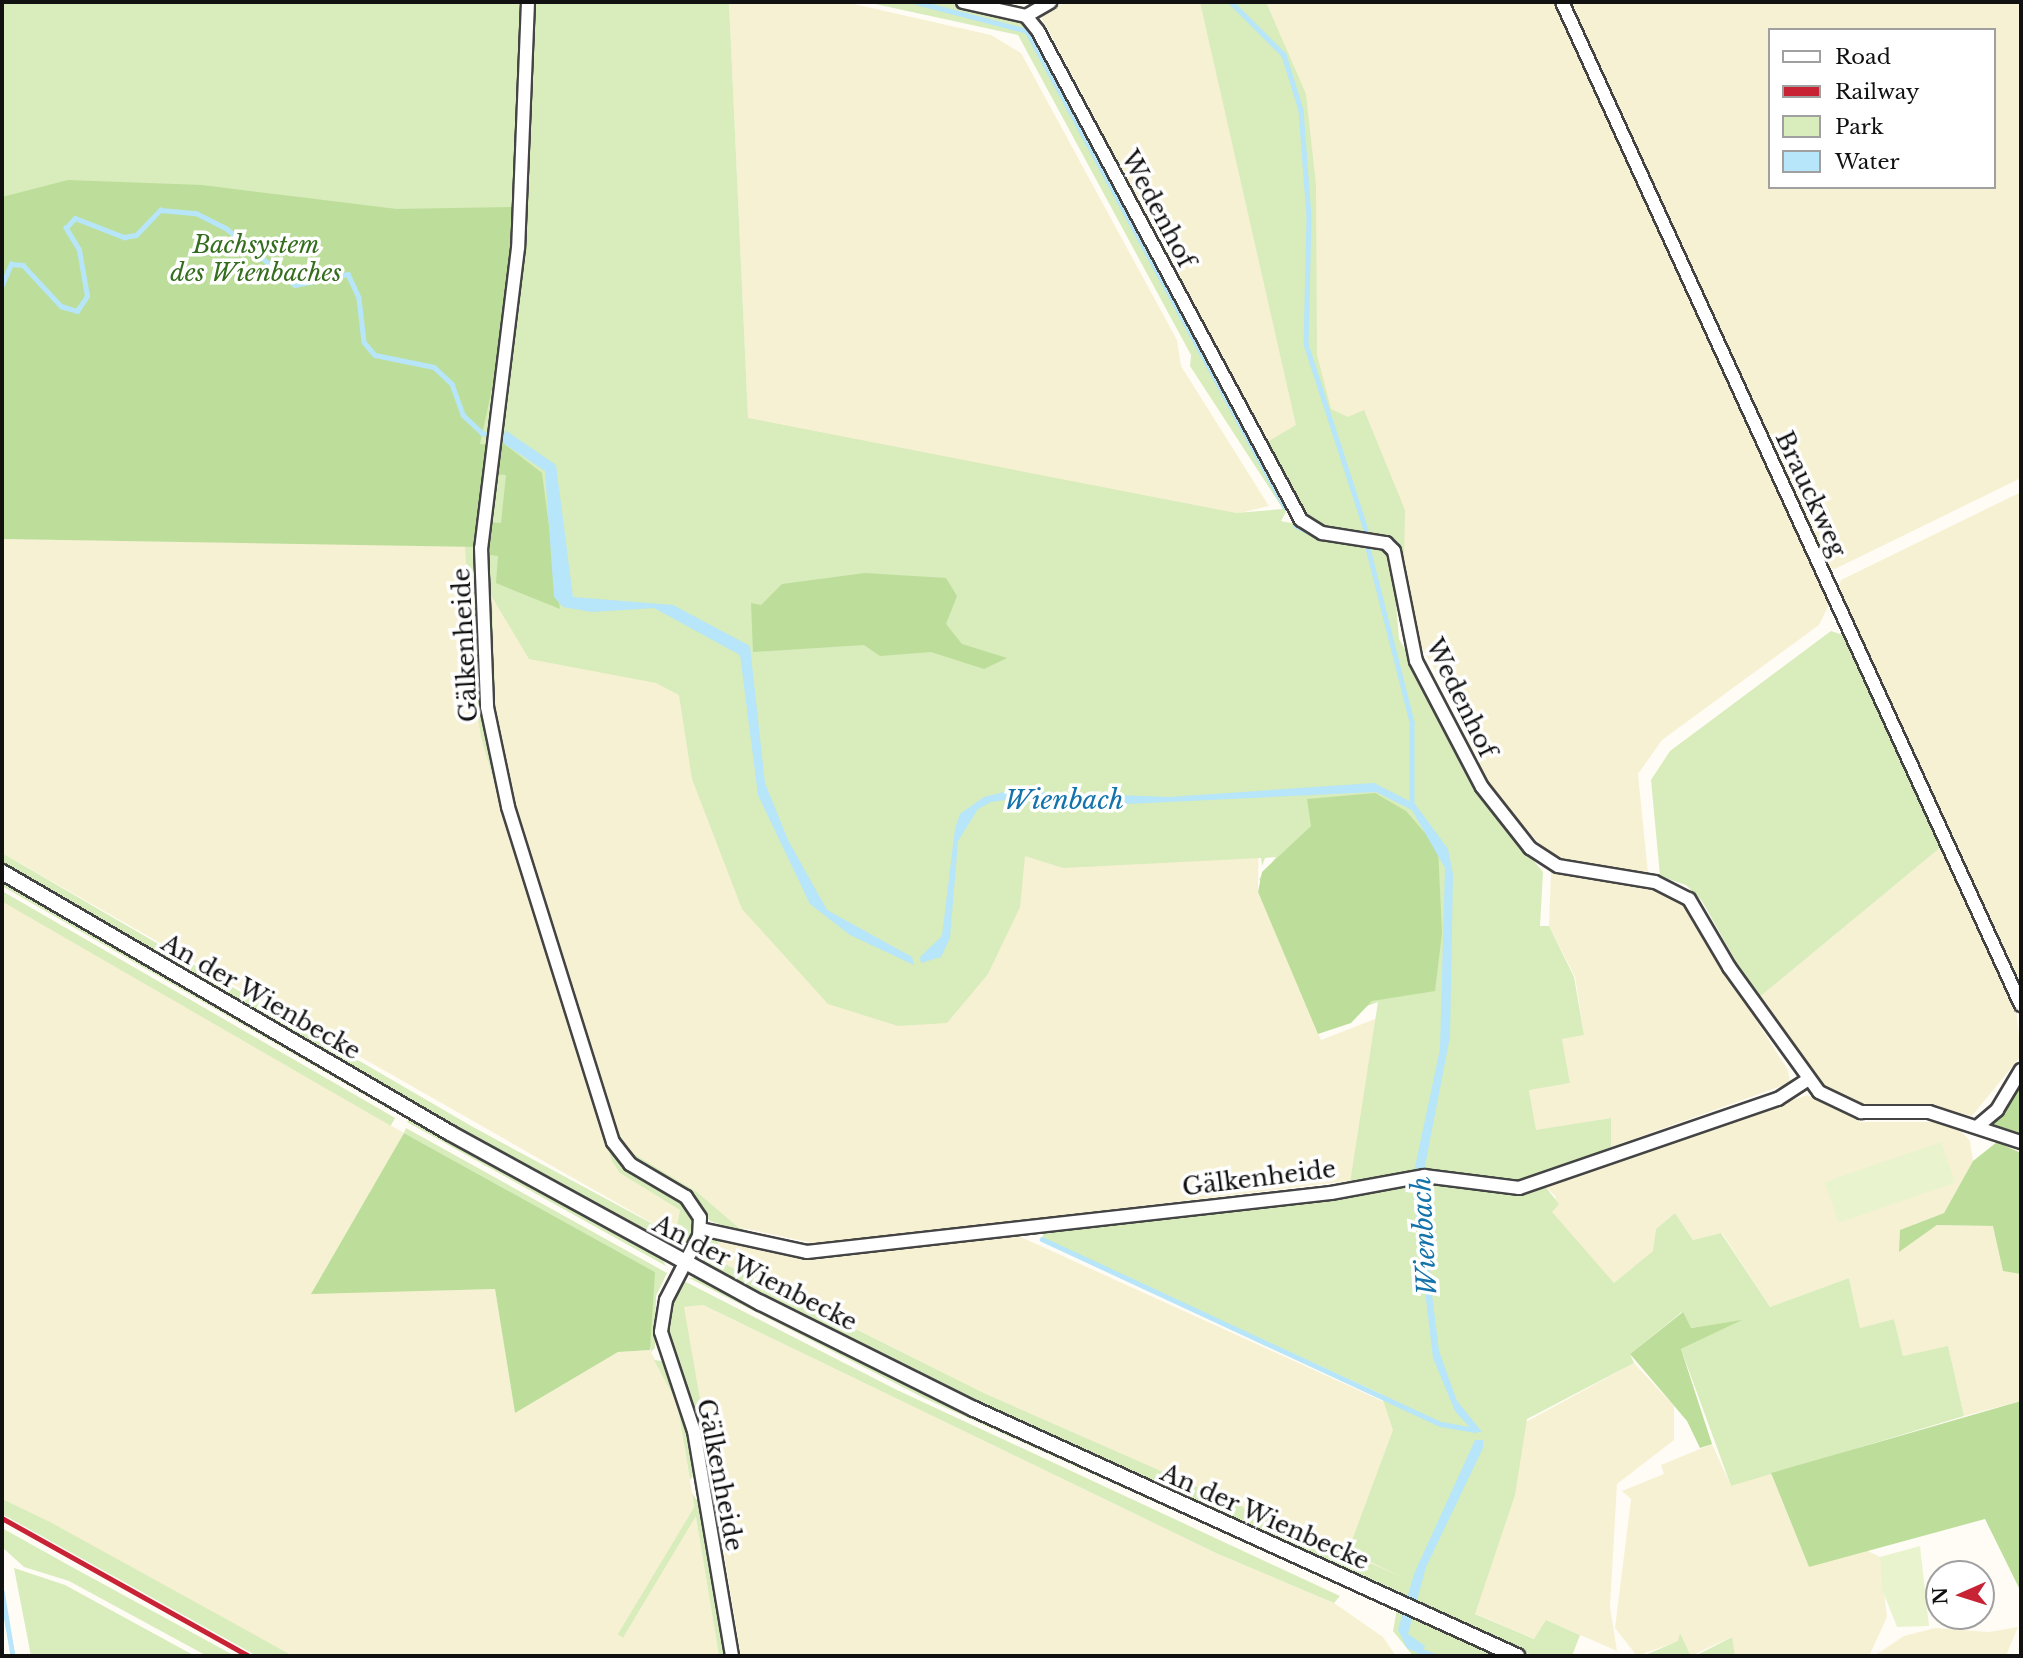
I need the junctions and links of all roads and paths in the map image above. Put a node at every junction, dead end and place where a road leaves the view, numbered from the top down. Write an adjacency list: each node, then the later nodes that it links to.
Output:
1 (527, 2): 12 (street, Gälkenheide)
2 (963, 2): 5 (street)
3 (1050, 2): 5 (street)
4 (1562, 2): 7 (street, Brauckweg)
5 (1026, 16): 9 (street, Wedenhof)
6 (2, 872): 13 (street, An der Wienbecke)
7 (2021, 1005)
8 (2021, 1070): 10 (street)
9 (1806, 1081): 10 (street, Wedenhof); 12 (street, Gälkenheide)
10 (1978, 1126): 11 (street, Wedenhof)
11 (2021, 1142)
12 (701, 1229): 13 (street, Gälkenheide)
13 (684, 1263): 14 (street, Gälkenheide); 15 (street, An der Wienbecke)
14 (732, 1656)
15 (1517, 1656)

